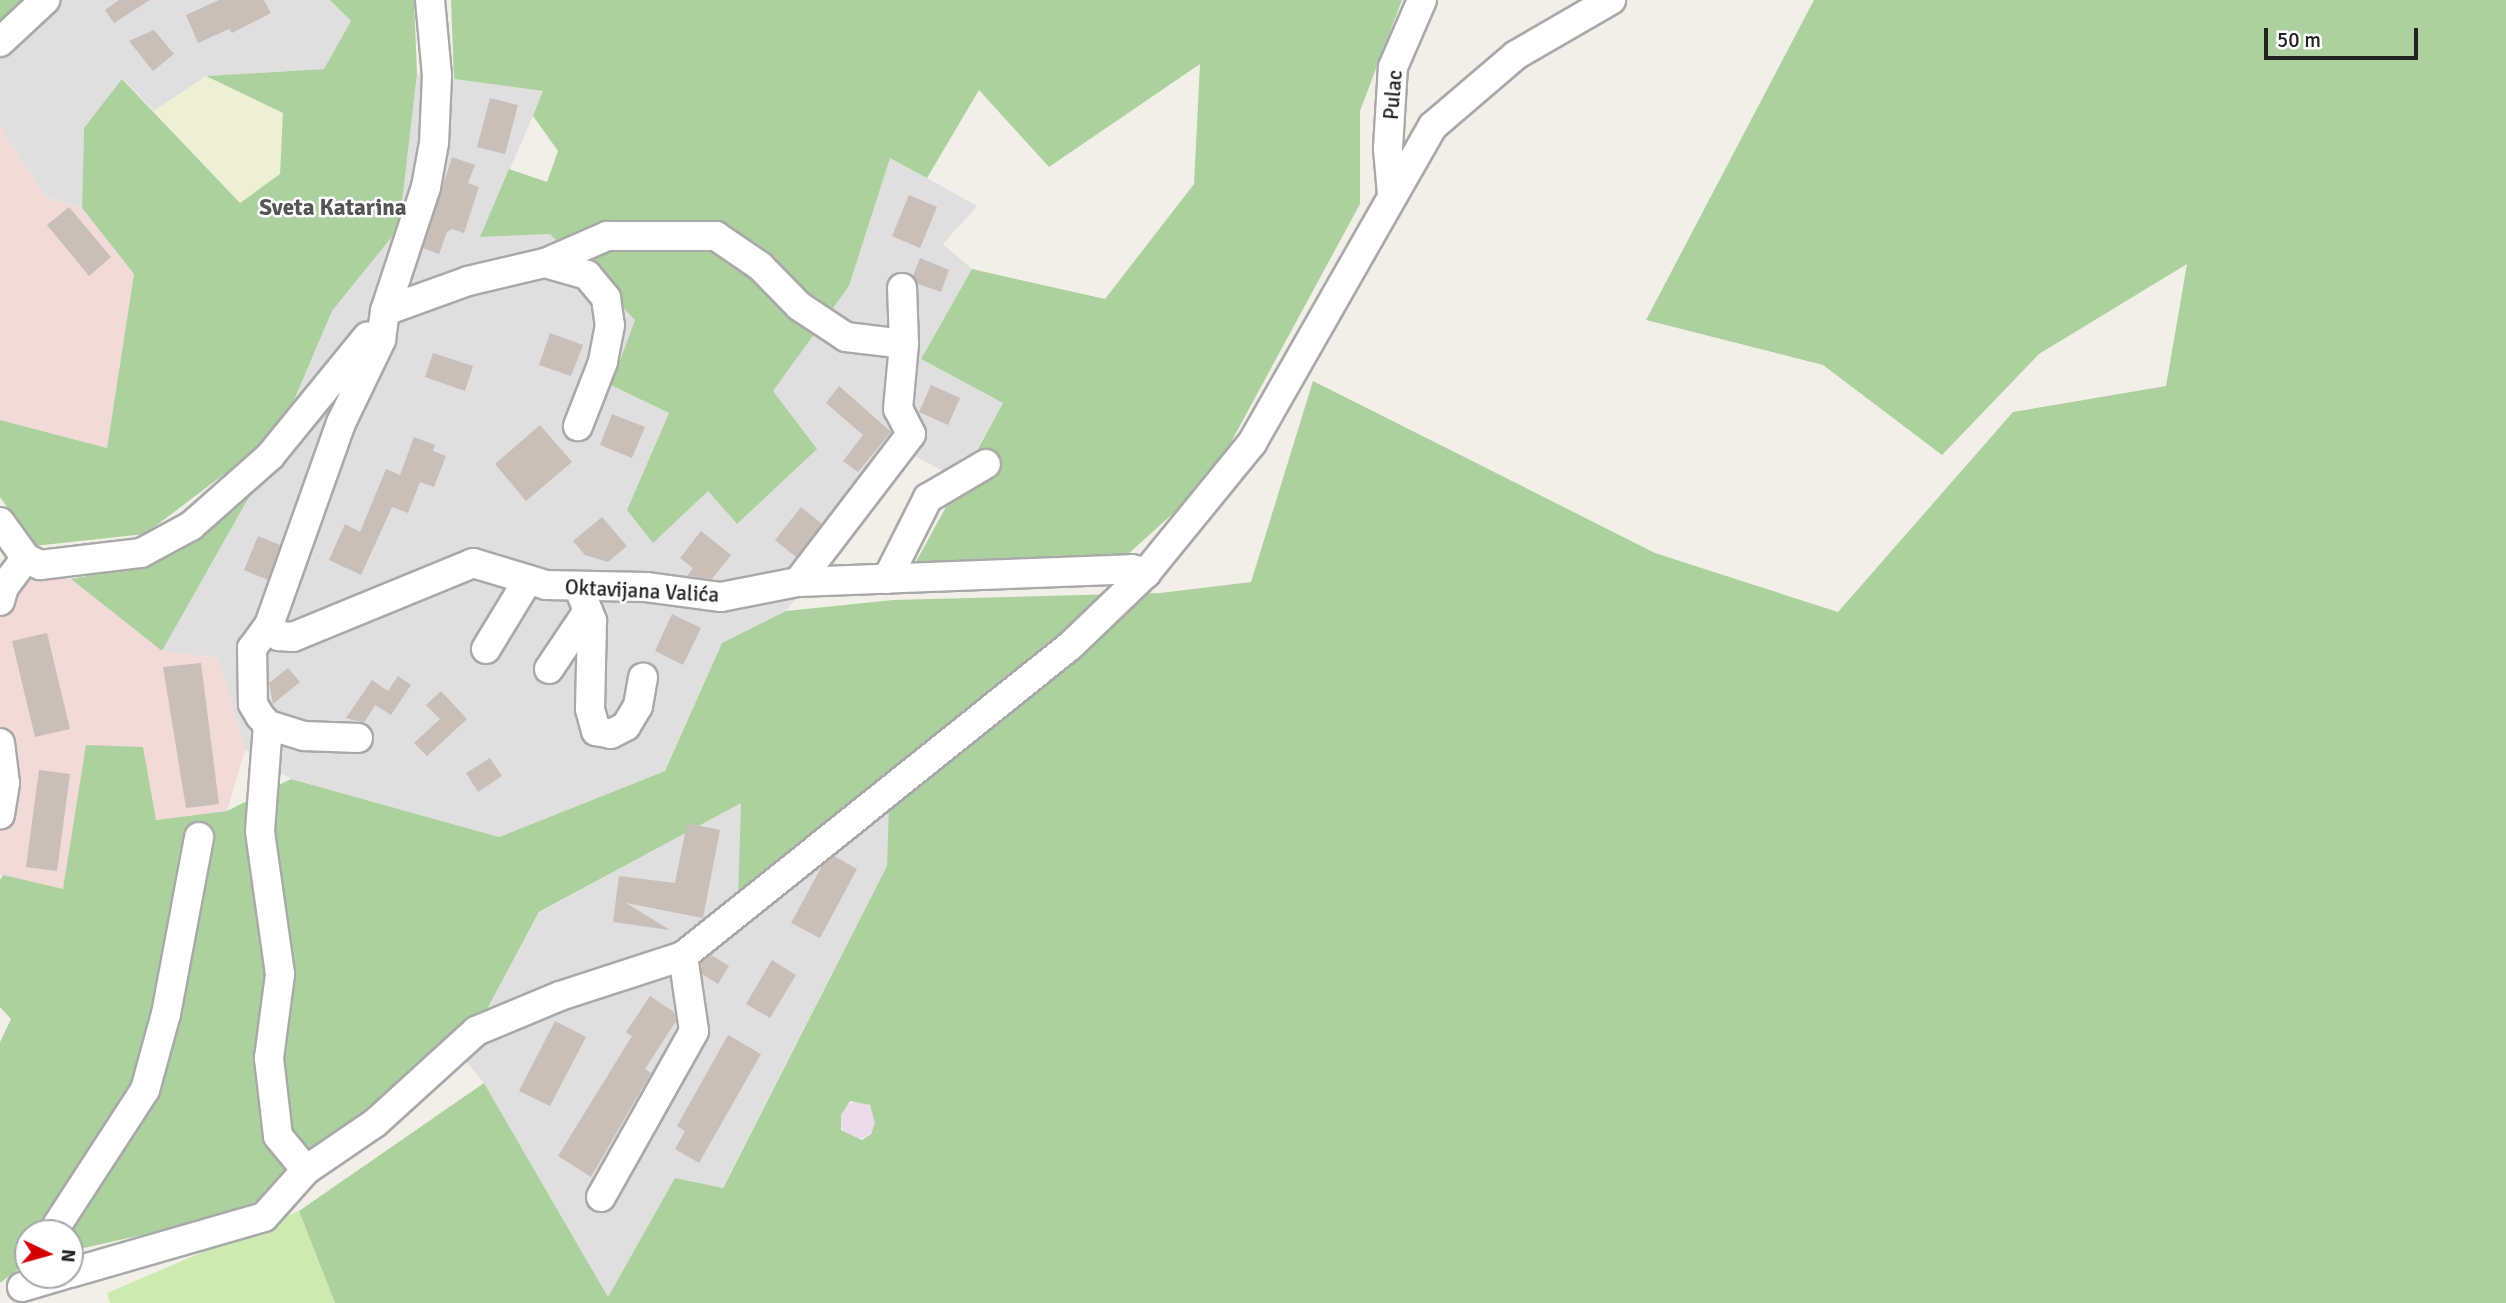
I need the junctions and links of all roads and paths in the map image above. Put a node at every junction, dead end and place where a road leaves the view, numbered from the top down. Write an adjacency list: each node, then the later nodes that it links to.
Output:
1 (45, 0): 5 (street)
2 (430, 0): 9 (street)
3 (1422, 0): 6 (street, Pulac)
4 (1611, 0): 6 (street)
5 (0, 42)
6 (1392, 195): 15 (street)
7 (545, 263): 9 (street); 10 (street); 11 (street)
8 (902, 288): 10 (street)
9 (384, 311): 14 (street); 21 (street)
10 (904, 344): 18 (street)
11 (578, 426)
12 (986, 464): 16 (street)
13 (0, 522): 14 (street)
14 (26, 558): 20 (street)
15 (1146, 573): 16 (street, Oktavijana Valića); 30 (street)
16 (887, 579): 18 (street, Oktavijana Valića)
17 (528, 580): 19 (street, Oktavijana Valića); 21 (street, Oktavijana Valića); 22 (street)
18 (798, 582): 19 (street, Oktavijana Valića)
19 (583, 599): 23 (street); 24 (street)
20 (0, 601)
21 (269, 625): 25 (street)
22 (486, 649)
23 (549, 669)
24 (643, 677)
25 (268, 725): 26 (street); 31 (street)
26 (358, 738)
27 (0, 743): 28 (street)
28 (0, 815)
29 (198, 837): 33 (street)
30 (683, 956): 31 (street); 32 (street)
31 (306, 1170): 34 (street)
32 (601, 1196)
33 (61, 1219)
34 (84, 1269)

